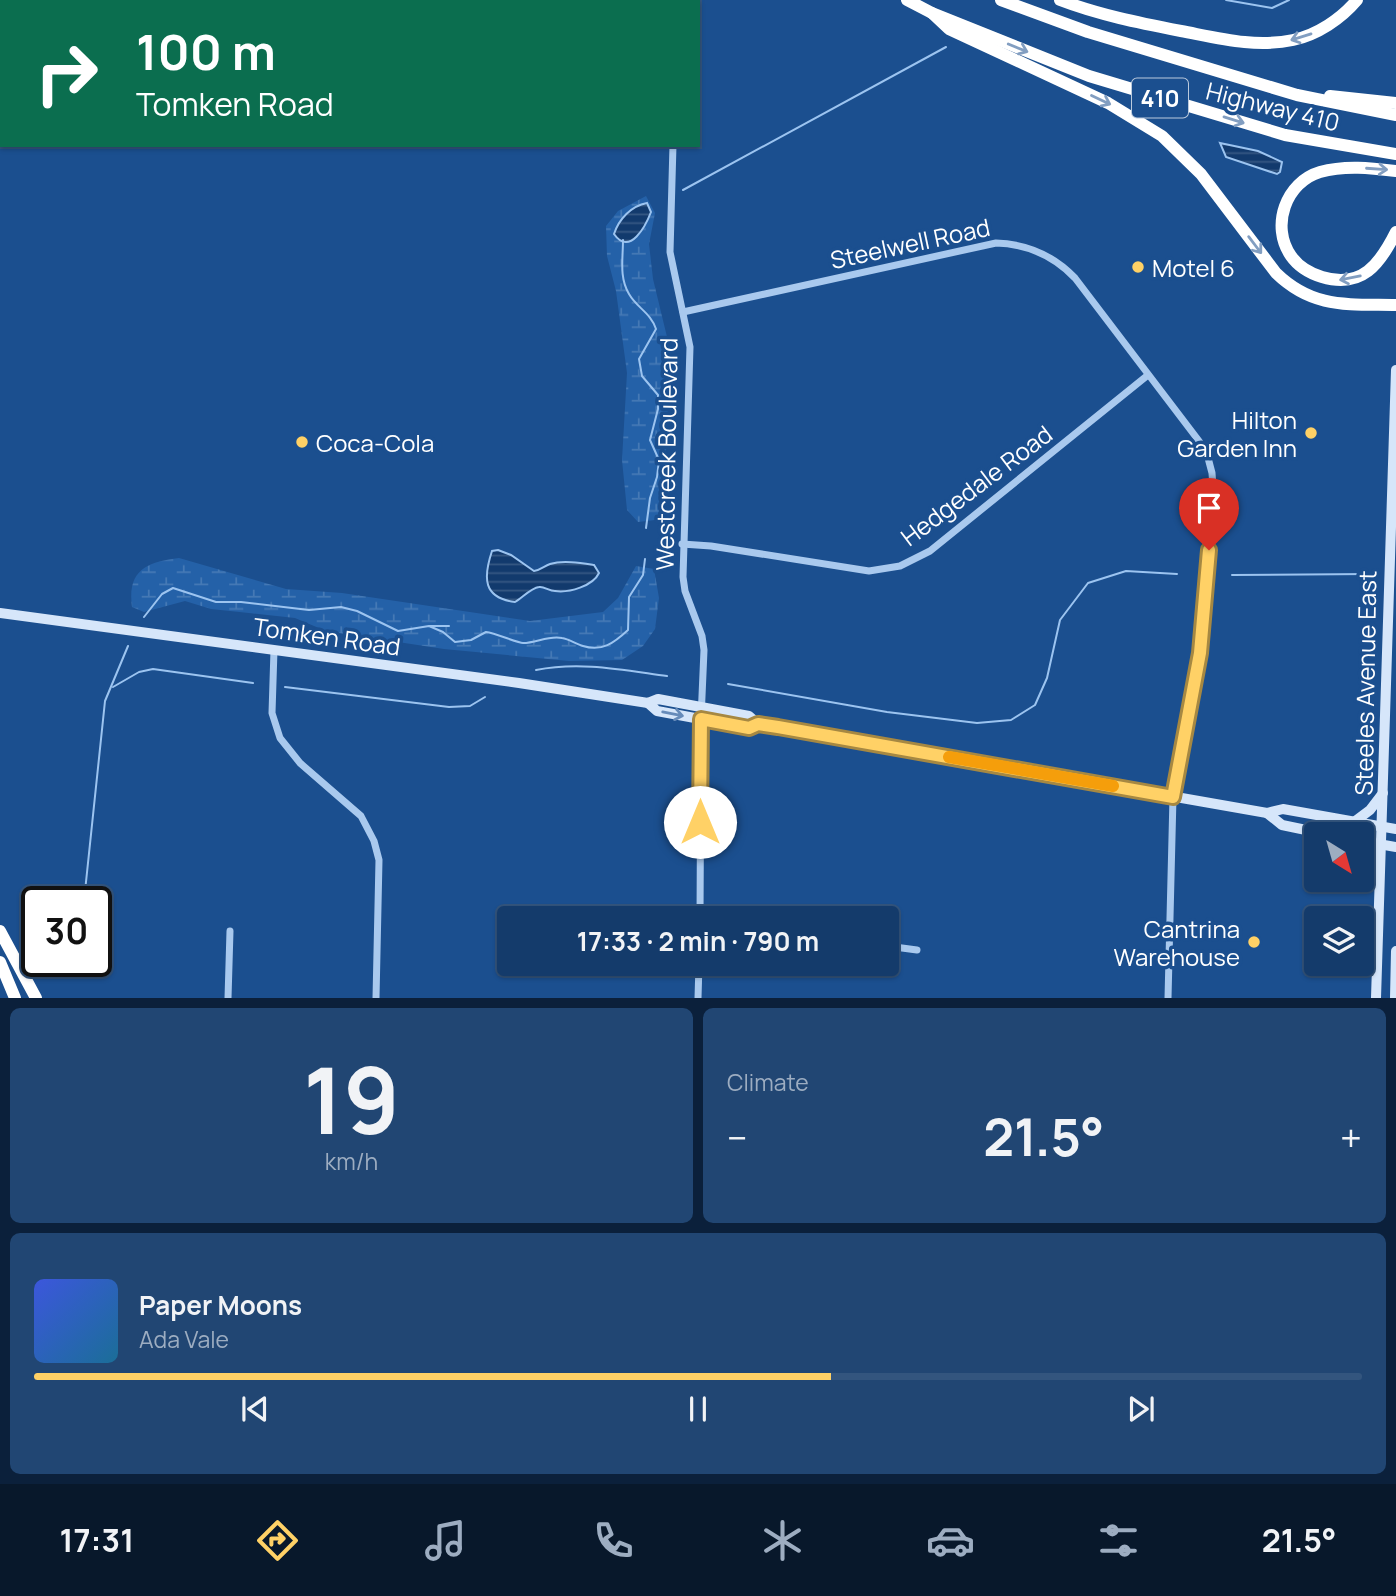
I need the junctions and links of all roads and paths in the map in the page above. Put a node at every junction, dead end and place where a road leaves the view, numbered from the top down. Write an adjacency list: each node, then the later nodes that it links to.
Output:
1 (907, 0): 5 (highway, Highway 410 / 410)
2 (1001, 0): 6 (highway, Highway 410 / 410)
3 (1060, 0): 4 (highway, one-way to 3)
4 (1357, 0)
5 (932, 13): 10 (highway, Highway 410 / 410, one-way to 10); 13 (highway, one-way to 13)
6 (1297, 95): 7 (highway); 8 (highway, Highway 410 / 410)
7 (1396, 103)
8 (1396, 115)
9 (674, 147): 14 (street, Westcreek Boulevard)
10 (1396, 154)
11 (1396, 170): 12 (highway, one-way to 11)
12 (1396, 232)
13 (1396, 305)
14 (683, 312): 16 (street, Steelwell Road); 17 (street, Westcreek Boulevard)
15 (1396, 370): 24 (main road, Steeles Avenue East)
16 (1148, 375): 17 (street, Hedgedale Road); 25 (street, Steelwell Road)
17 (682, 544): 21 (street, Westcreek Boulevard)
18 (0, 613): 19 (main road, Tomken Road)
19 (274, 650): 20 (main road, Tomken Road); 46 (street)
20 (648, 703): 21 (main road, Tomken Road); 22 (main road, Tomken Road, one-way to 22)
21 (701, 707): 22 (street, Westcreek Boulevard); 23 (main road, Tomken Road)
22 (701, 719): 23 (main road, Tomken Road); 35 (street, Westcreek Boulevard)
23 (758, 724): 25 (main road, Tomken Road)
24 (1384, 792): 27 (main road); 29 (main road, Steeles Avenue East)
25 (1173, 797): 26 (main road, Tomken Road); 48 (street, Steelwell Road)
26 (1267, 813): 27 (main road, Tomken Road); 31 (main road, Tomken Road)
27 (1354, 822)
28 (1374, 825): 29 (main road, Tomken Road)
29 (1382, 826): 30 (main road, Tomken Road); 33 (main road, Steeles Avenue East)
30 (1396, 829)
31 (1304, 830)
32 (1374, 843): 33 (main road)
33 (1382, 845): 34 (main road); 49 (main road, Steeles Avenue East)
34 (1396, 848)
35 (700, 906)
36 (0, 931): 44 (highway)
37 (230, 931): 45 (street)
38 (899, 948): 39 (street)
39 (917, 950)
40 (1396, 951): 50 (main road)
41 (0, 962): 43 (highway)
42 (699, 976): 47 (street)
43 (15, 998)
44 (36, 998)
45 (228, 998)
46 (376, 998)
47 (698, 998)
48 (1168, 998)
49 (1376, 998)
50 (1395, 998)

